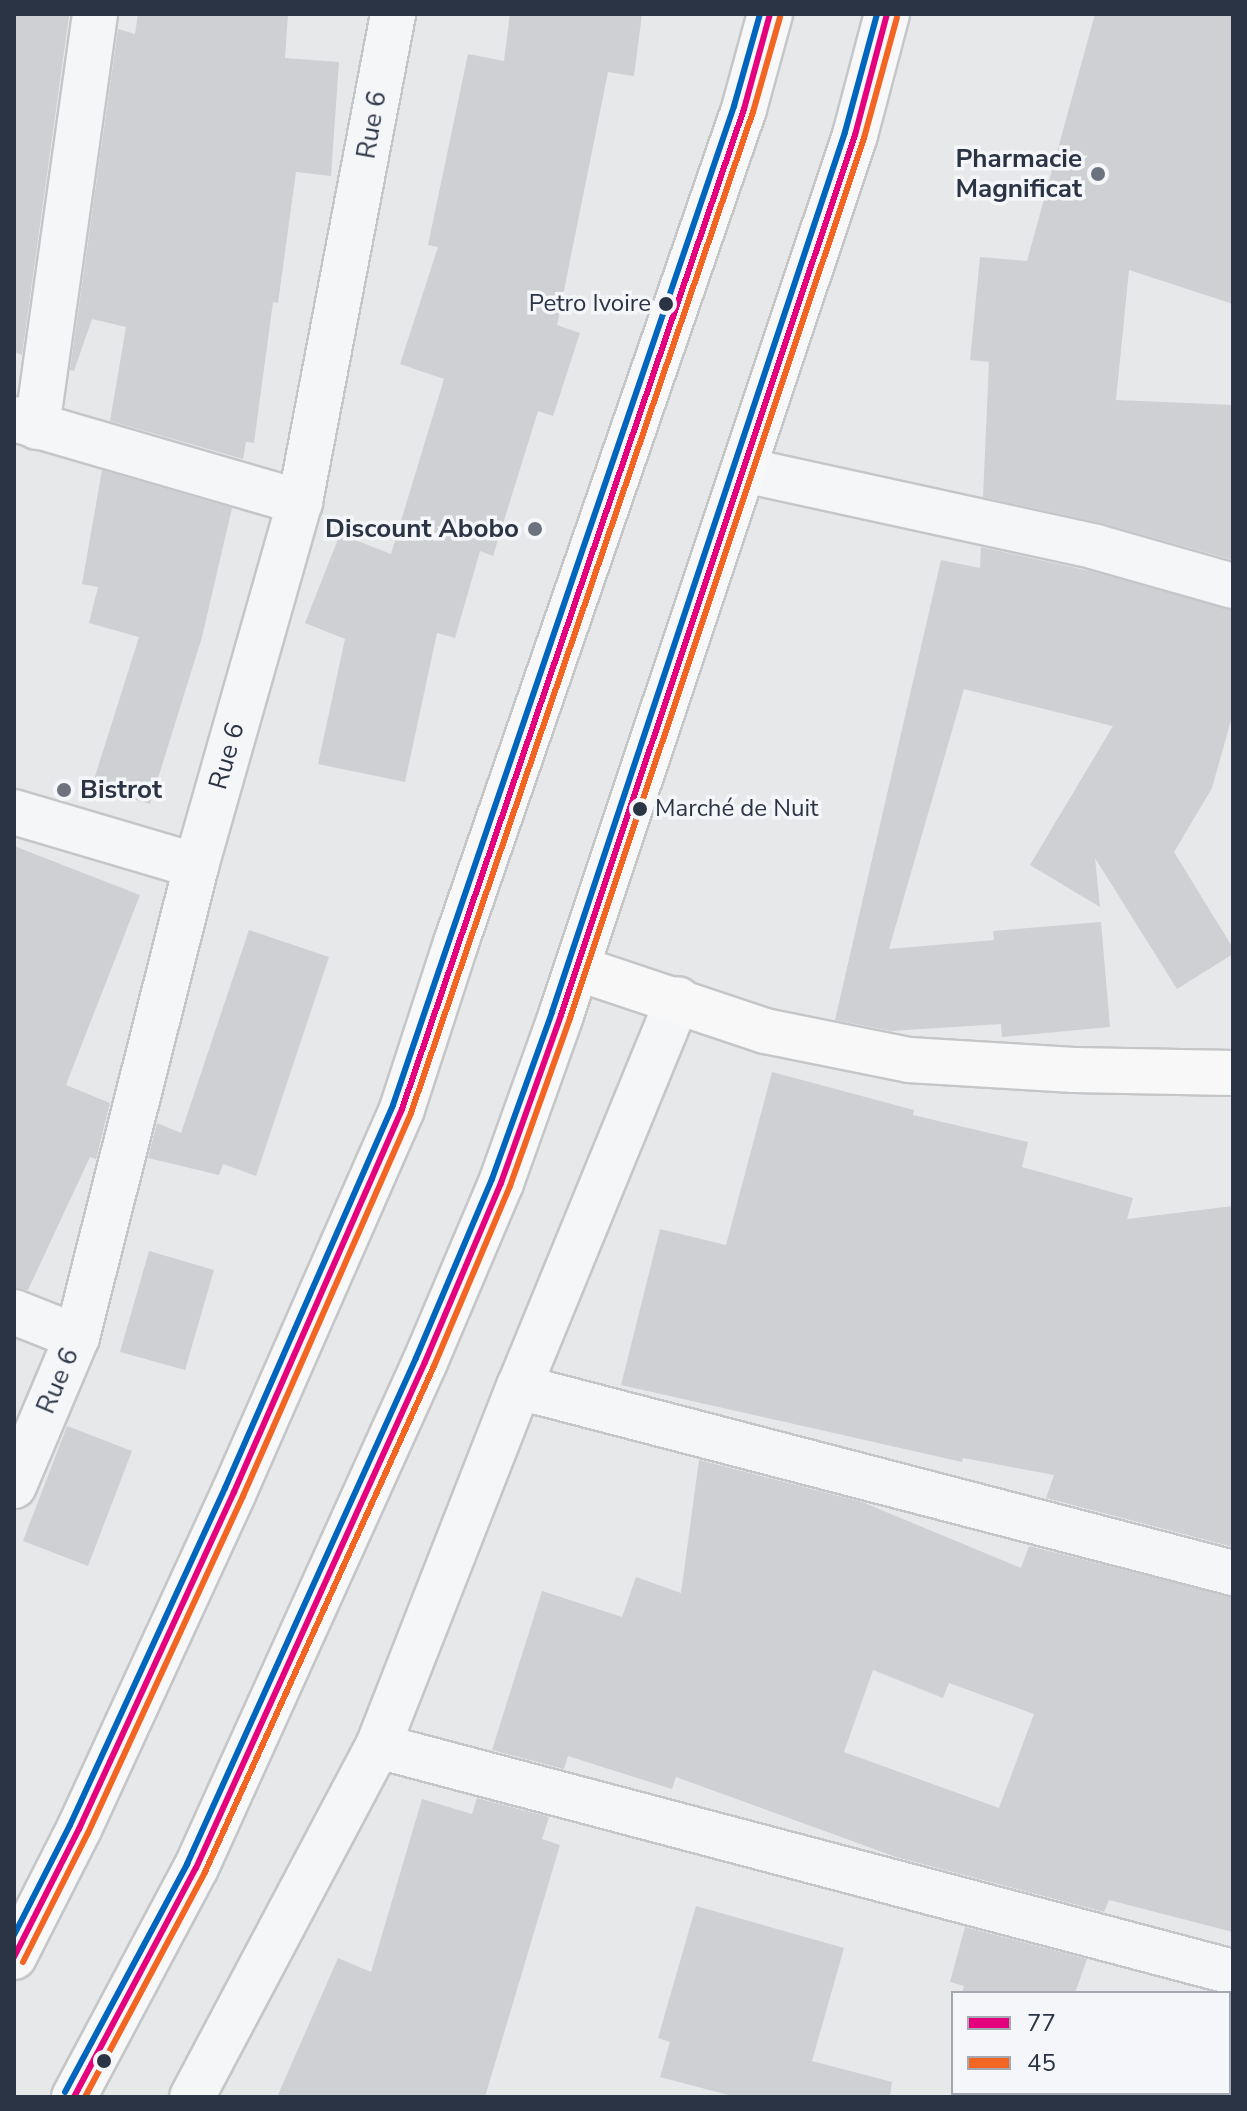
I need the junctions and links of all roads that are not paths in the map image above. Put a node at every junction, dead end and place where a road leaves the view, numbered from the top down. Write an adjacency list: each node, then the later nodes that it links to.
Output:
1 (95, 14): 5 (street)
2 (393, 14): 7 (street, Rue 6)
3 (770, 14): 20 (main road)
4 (887, 14): 6 (main road)
5 (26, 423): 7 (street)
6 (744, 470): 8 (street); 11 (main road)
7 (300, 502): 10 (street, Rue 6)
8 (1233, 586)
9 (14, 812): 10 (street)
10 (196, 866): 15 (street, Rue 6)
11 (577, 968): 12 (main road); 22 (main road)
12 (678, 999): 13 (main road); 16 (street)
13 (1233, 1073)
14 (14, 1312): 15 (street)
15 (77, 1337): 17 (street, Rue 6)
16 (519, 1387): 18 (street); 19 (street)
17 (14, 1486)
18 (1233, 1573)
19 (378, 1746): 21 (street); 23 (street)
20 (14, 1957)
21 (1233, 1972)
22 (74, 2097)
23 (192, 2097)

